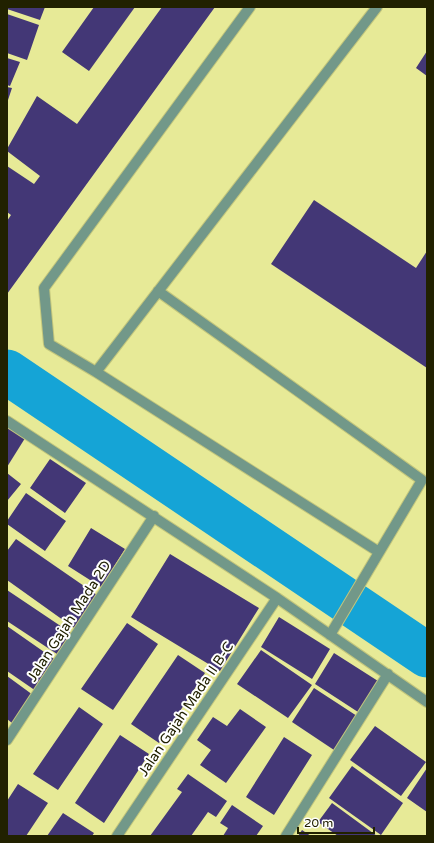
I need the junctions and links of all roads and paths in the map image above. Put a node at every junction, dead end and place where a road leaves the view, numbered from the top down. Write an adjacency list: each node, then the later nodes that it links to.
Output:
1 (250, 7): 4 (street)
2 (377, 7): 3 (street)
3 (158, 291): 4 (street); 7 (street)
4 (96, 372): 7 (street)
5 (7, 421): 6 (street)
6 (154, 516): 8 (street); 12 (street, Jalan Gajah Mada 2D)
7 (379, 552): 9 (street)
8 (277, 598): 9 (street); 13 (street, Jalan Gajah Mada II B-C)
9 (330, 635): 10 (street)
10 (388, 674): 11 (street); 14 (street)
11 (427, 702)
12 (7, 740)
13 (117, 836)
14 (286, 836)

